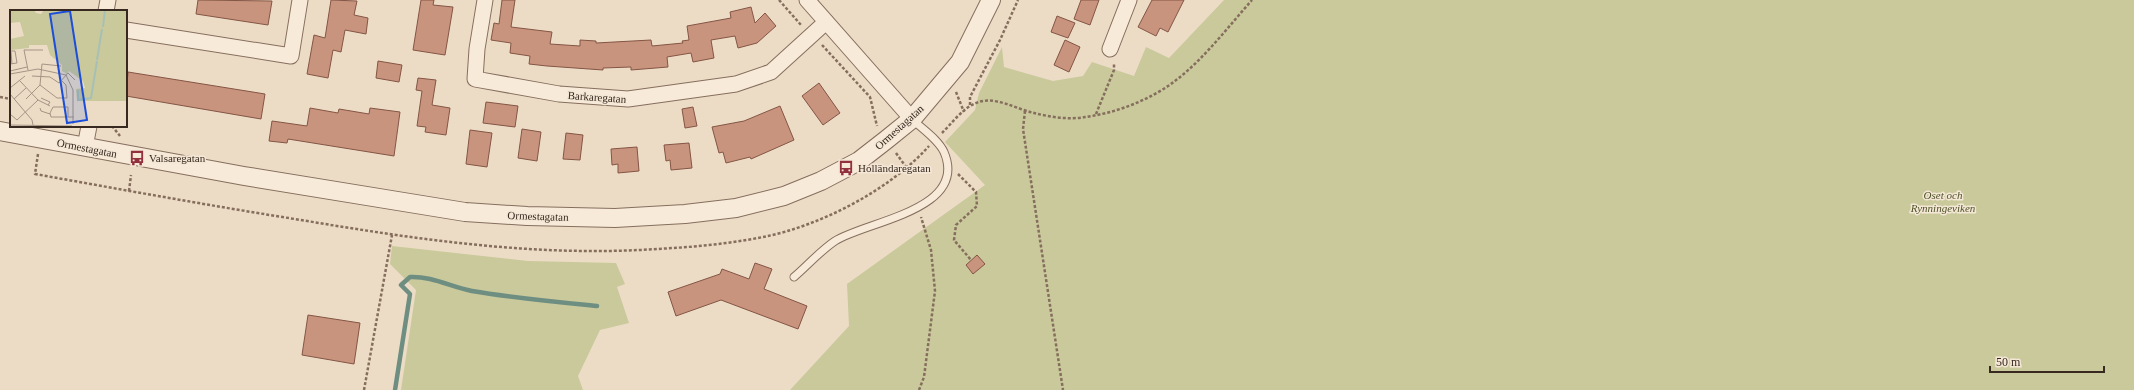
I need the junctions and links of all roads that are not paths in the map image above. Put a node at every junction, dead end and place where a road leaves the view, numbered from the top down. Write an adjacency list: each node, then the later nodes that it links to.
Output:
1 (108, 0): 7 (street)
2 (300, 0): 9 (street)
3 (485, 0): 8 (street, Barkaregatan)
4 (807, 0): 8 (street)
5 (991, 0): 11 (street, Ormestagatan)
6 (1128, 0): 10 (street)
7 (106, 10)
8 (826, 22): 11 (street)
9 (127, 30)
10 (1110, 49)
11 (912, 119): 14 (street, Ormestagatan); 15 (lane)
12 (89, 127): 14 (street)
13 (1, 132): 14 (street, Ormestagatan)
14 (85, 147)
15 (794, 277)

